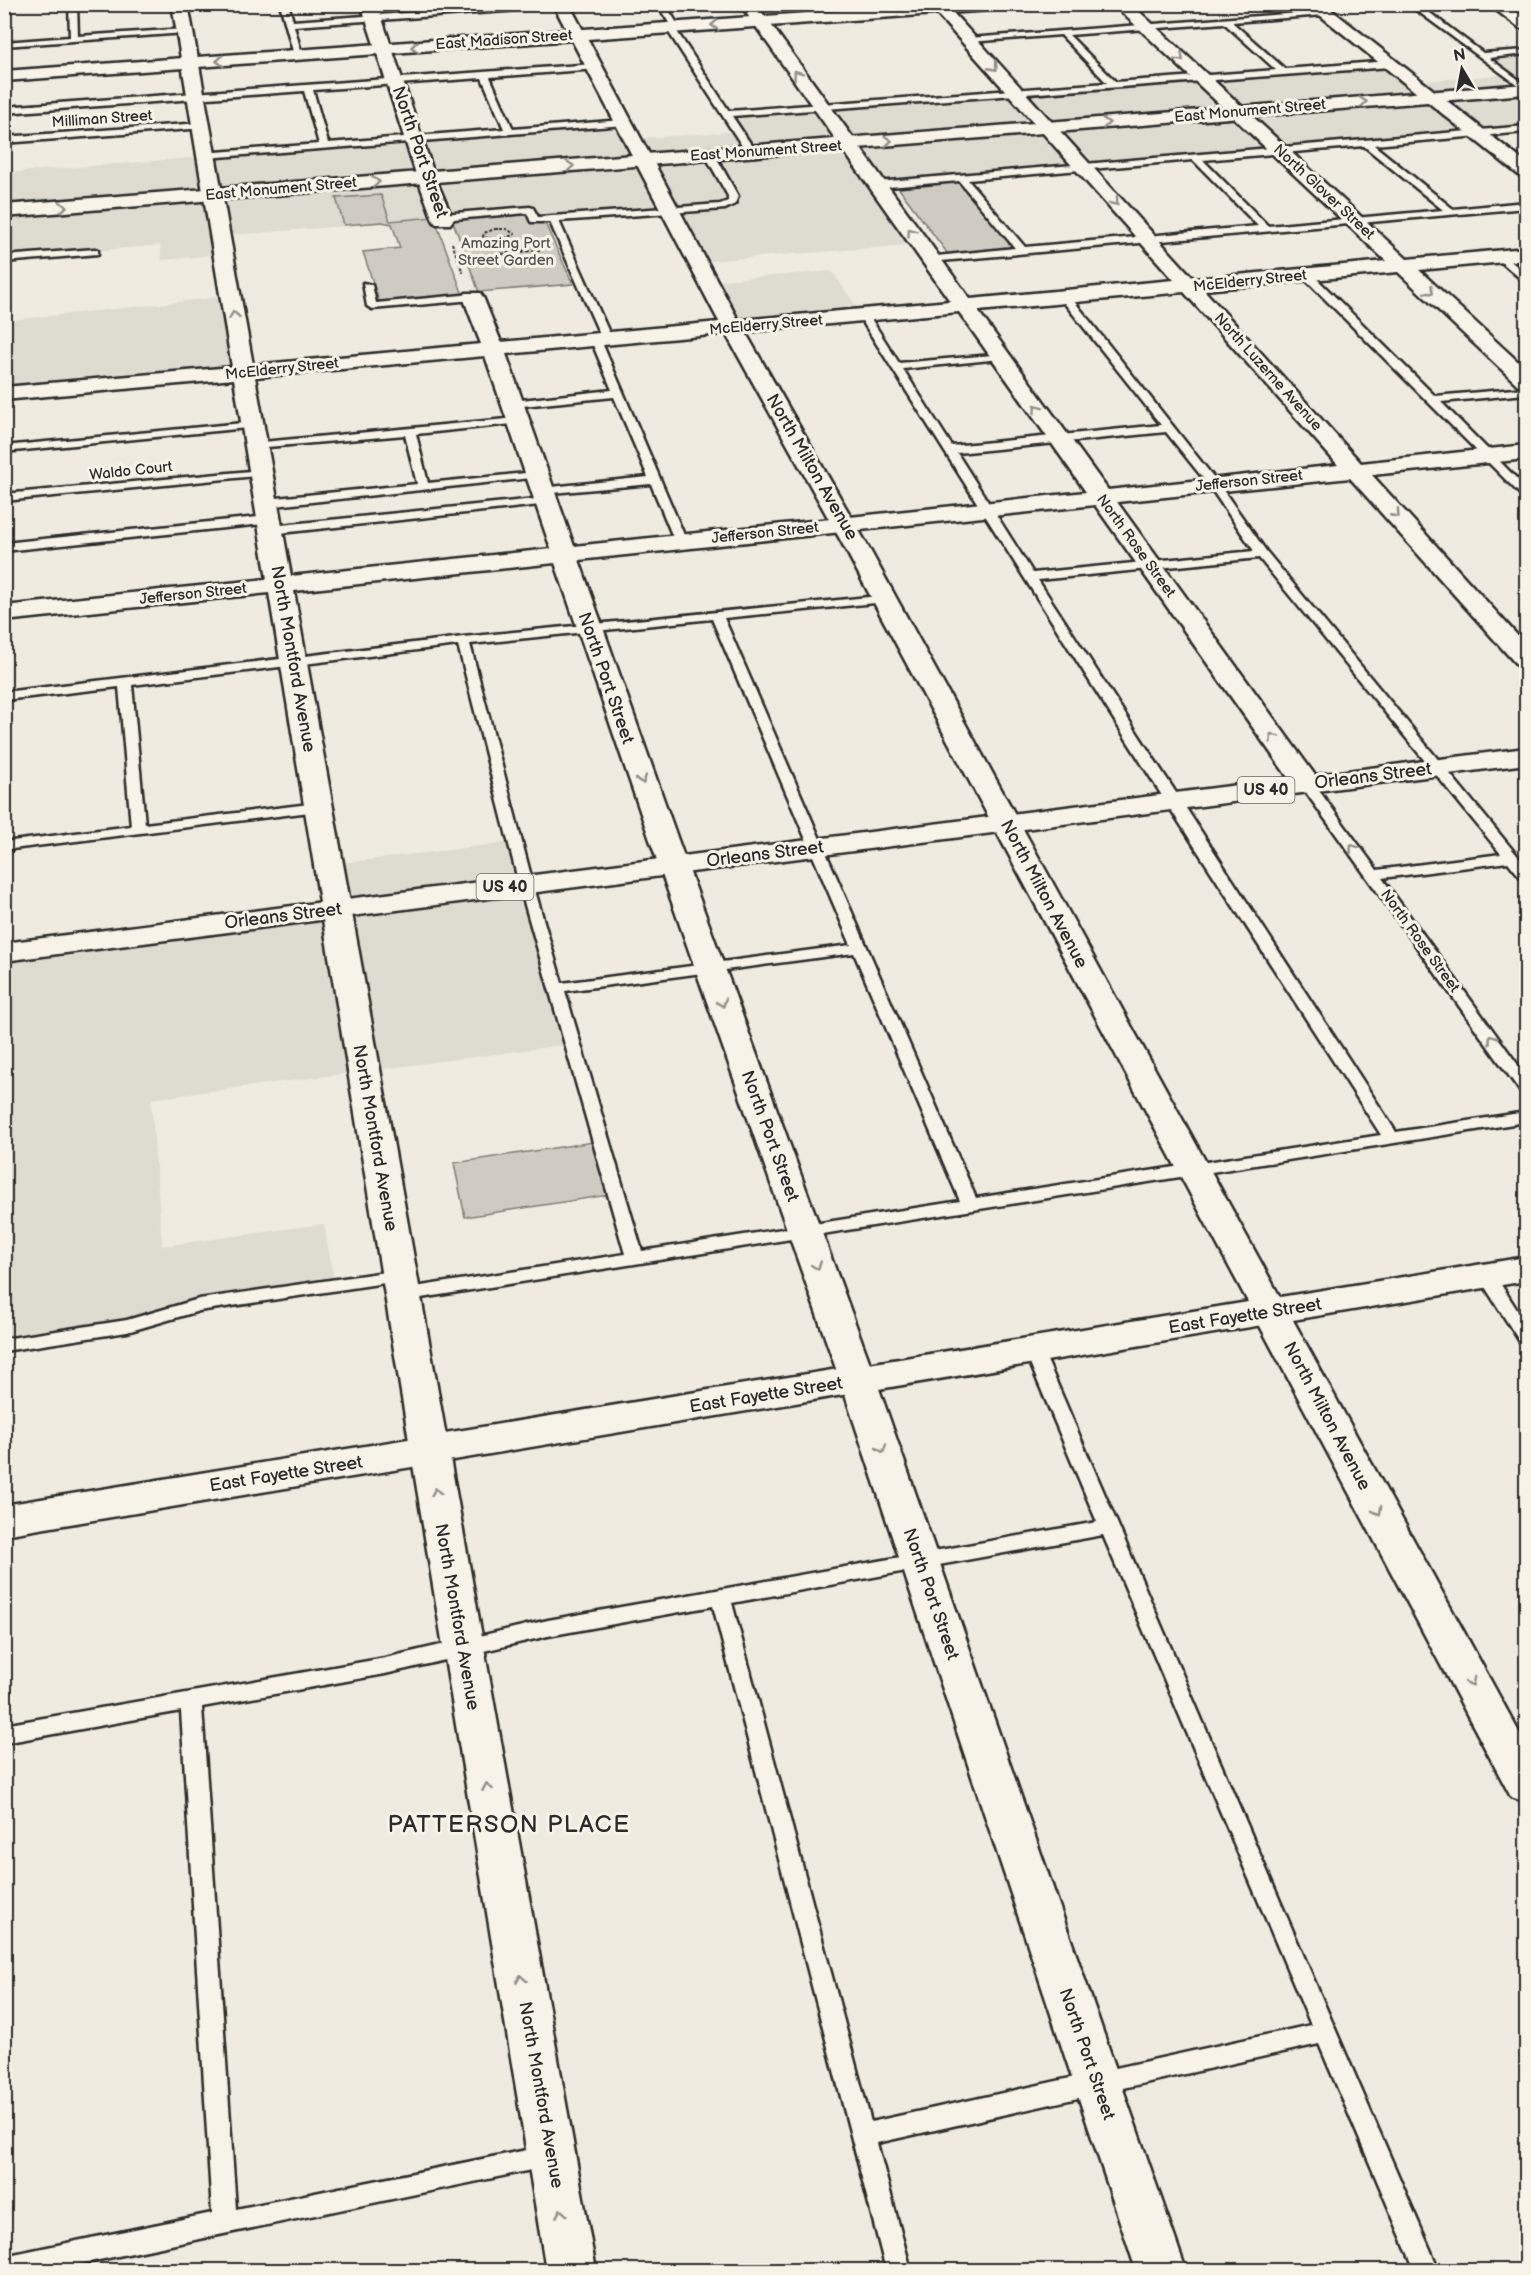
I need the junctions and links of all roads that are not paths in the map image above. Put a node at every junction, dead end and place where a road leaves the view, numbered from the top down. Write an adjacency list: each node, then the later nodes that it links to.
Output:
1 (73, 4): 24 (lane)
2 (180, 4): 21 (street, North Montford Avenue)
3 (284, 4): 17 (lane)
4 (661, 4): 20 (lane)
5 (1004, 4): 11 (street, East Madison Street)
6 (1121, 4): 19 (street, North Glover Street)
7 (1431, 4): 10 (lane)
8 (1496, 4): 18 (street)
9 (561, 5): 12 (lane); 23 (street, North Milton Avenue)
10 (1413, 5): 30 (lane)
11 (938, 7): 15 (street, East Madison Street); 25 (street, North Luzerne Avenue)
12 (454, 8): 14 (lane)
13 (1319, 9): 16 (lane); 32 (street)
14 (371, 11): 17 (lane); 27 (street, North Port Street)
15 (754, 13): 20 (street, East Madison Street, one-way to 20); 45 (street, North Rose Street, one-way to 15)
16 (1225, 20): 19 (lane); 34 (lane)
17 (290, 24): 29 (lane)
18 (1527, 25)
19 (1145, 26): 22 (lane); 37 (street, North Glover Street, one-way to 37)
20 (673, 28): 23 (street, East Madison Street); 48 (lane)
21 (185, 31): 24 (lane); 31 (street, North Montford Avenue)
22 (1063, 33): 25 (lane); 39 (lane)
23 (578, 35): 27 (street, East Madison Street, one-way to 27); 33 (street, North Milton Avenue)
24 (75, 39): 26 (lane)
25 (969, 40): 42 (street, North Luzerne Avenue, one-way to 42)
26 (4, 44)
27 (383, 49): 29 (street, East Madison Street); 38 (street, North Port Street)
28 (1527, 52): 30 (lane)
29 (298, 55): 31 (street, East Madison Street, one-way to 31)
30 (1481, 56): 41 (lane)
31 (190, 63): 36 (street, East Madison Street); 43 (street, North Montford Avenue)
32 (1390, 64): 34 (lane); 44 (street)
33 (594, 67): 35 (lane); 49 (street, North Milton Avenue)
34 (1283, 72): 37 (lane)
35 (485, 75): 38 (lane); 53 (lane)
36 (4, 76)
37 (1201, 79): 39 (lane); 47 (street, North Glover Street)
38 (395, 82): 40 (lane); 55 (street, North Port Street)
39 (1114, 85): 42 (lane)
40 (308, 88): 43 (lane); 59 (lane)
41 (1526, 89): 44 (street, East Monument Street)
42 (1016, 92): 45 (lane); 51 (street, North Luzerne Avenue)
43 (196, 96): 46 (lane); 50 (street, North Montford Avenue)
44 (1431, 97): 47 (street, East Monument Street, one-way to 44); 54 (street)
45 (821, 106): 48 (lane); 58 (street, North Rose Street)
46 (4, 110)
47 (1238, 112): 51 (street, East Monument Street, one-way to 47); 60 (street, North Glover Street)
48 (726, 114): 61 (lane)
49 (622, 123): 53 (lane); 65 (street, North Milton Avenue)
50 (201, 126): 56 (lane, Milliman Street); 62 (street, North Montford Avenue)
51 (1048, 128): 58 (street, East Monument Street, one-way to 51); 66 (street, North Luzerne Avenue)
52 (1527, 129): 54 (lane)
53 (510, 132): 55 (lane)
54 (1477, 133): 57 (lane); 67 (street)
55 (414, 139): 59 (lane); 68 (street, North Port Street)
56 (4, 140)
57 (1365, 142): 60 (lane); 75 (lane)
58 (848, 144): 61 (street, East Monument Street); 70 (street, North Rose Street)
59 (324, 146): 62 (lane)
60 (1278, 150): 64 (lane); 78 (street, North Glover Street)
61 (751, 152): 63 (street, East Monument Street)
62 (206, 155): 71 (street, North Montford Avenue)
63 (710, 155): 65 (street, East Monument Street); 73 (lane)
64 (1195, 157): 66 (lane); 79 (lane)
65 (642, 160): 68 (street, East Monument Street, one-way to 65); 73 (street, North Milton Avenue)
66 (1084, 167): 69 (lane); 80 (street, North Luzerne Avenue, one-way to 80)
67 (1527, 172)
68 (426, 177): 71 (street, East Monument Street, one-way to 68); 76 (street, North Port Street)
69 (962, 178): 70 (lane); 81 (lane)
70 (878, 185): 86 (street, North Rose Street, one-way to 70)
71 (213, 195): 74 (street, East Monument Street, one-way to 71); 101 (street, North Montford Avenue, one-way to 71)
72 (1527, 205): 75 (lane)
73 (669, 211): 77 (lane); 96 (street, North Milton Avenue)
74 (4, 212)
75 (1450, 212): 78 (lane)
76 (442, 219): 77 (lane)
77 (553, 219): 97 (lane)
78 (1354, 220): 79 (lane); 87 (street, North Glover Street)
79 (1265, 228): 80 (lane)
80 (1148, 239): 81 (lane); 91 (street, North Luzerne Avenue)
81 (1022, 250): 86 (lane)
82 (95, 252): 85 (lane)
83 (1527, 254): 84 (street, McElderry Street)
84 (1502, 257): 87 (street, McElderry Street); 89 (lane)
85 (4, 259)
86 (930, 259): 94 (street, North Rose Street)
87 (1403, 266): 88 (street, McElderry Street); 102 (street, North Glover Street, one-way to 102)
88 (1307, 275): 91 (street, McElderry Street); 106 (lane)
89 (1527, 278)
90 (367, 285): 92 (lane)
91 (1191, 286): 93 (street, McElderry Street); 116 (street, North Luzerne Avenue)
92 (473, 297): 98 (street, North Port Street)
93 (1066, 298): 94 (street, McElderry Street); 108 (lane)
94 (965, 308): 95 (street, McElderry Street); 99 (street, North Rose Street)
95 (864, 316): 96 (street, McElderry Street); 100 (lane)
96 (732, 328): 97 (street, McElderry Street); 127 (street, North Milton Avenue)
97 (601, 338): 98 (street, McElderry Street); 104 (lane)
98 (493, 348): 101 (street, McElderry Street); 107 (street, North Port Street)
99 (1000, 356): 100 (lane); 111 (street, North Rose Street, one-way to 99)
100 (896, 366): 113 (lane)
101 (244, 373): 105 (street, McElderry Street); 110 (street, North Montford Avenue)
102 (1527, 380)
103 (1527, 392): 106 (lane)
104 (618, 393): 107 (lane); 118 (lane)
105 (4, 394)
106 (1432, 400): 115 (lane)
107 (514, 412): 109 (lane); 121 (street, North Port Street)
108 (1167, 429): 111 (lane); 119 (lane)
109 (410, 431): 110 (lane); 120 (lane)
110 (255, 435): 112 (lane); 117 (street, North Montford Avenue)
111 (1060, 440): 113 (lane); 123 (street, North Rose Street)
112 (4, 449)
113 (949, 450): 125 (lane)
114 (1527, 452): 115 (street, Jefferson Street)
115 (1488, 456): 116 (street, Jefferson Street); 122 (lane)
116 (1357, 470): 119 (street, Jefferson Street); 140 (street, North Luzerne Avenue, one-way to 140)
117 (261, 473): 124 (lane, Waldo Court); 126 (street, North Montford Avenue)
118 (655, 480): 121 (lane); 128 (lane)
119 (1214, 485): 123 (street, Jefferson Street); 131 (lane)
120 (423, 486): 121 (lane); 126 (lane)
121 (541, 489): 126 (lane); 130 (street, North Port Street)
122 (1527, 494)
123 (1101, 497): 125 (street, Jefferson Street); 132 (street, North Rose Street)
124 (4, 498)
125 (988, 509): 127 (street, Jefferson Street); 133 (lane)
126 (269, 518): 129 (lane); 134 (street, North Montford Avenue)
127 (844, 525): 128 (street, Jefferson Street); 135 (street, North Milton Avenue)
128 (681, 542): 130 (street, Jefferson Street)
129 (4, 547)
130 (563, 554): 134 (street, Jefferson Street); 138 (street, North Port Street)
131 (1262, 554): 132 (lane); 145 (lane)
132 (1150, 566): 133 (lane); 146 (street, North Rose Street, one-way to 132)
133 (1030, 577): 147 (lane)
134 (280, 584): 136 (street, Jefferson Street); 141 (street, North Montford Avenue)
135 (885, 598): 137 (lane); 149 (street, North Milton Avenue)
136 (4, 614)
137 (717, 617): 138 (lane); 152 (lane)
138 (589, 628): 139 (lane); 154 (street, North Port Street, one-way to 154)
139 (463, 642): 141 (lane); 157 (lane)
140 (1527, 660)
141 (293, 662): 142 (lane); 148 (street, North Montford Avenue)
142 (125, 682): 143 (lane); 150 (lane)
143 (4, 696)
144 (1527, 756): 145 (street, Orleans Street / US 40)
145 (1439, 767): 146 (street, Orleans Street / US 40); 153 (lane)
146 (1307, 784): 147 (street, Orleans Street / US 40); 156 (lane, North Rose Street, one-way to 146)
147 (1173, 802): 149 (street, Orleans Street / US 40); 165 (lane)
148 (318, 807): 150 (lane); 158 (street, North Montford Avenue)
149 (1006, 823): 152 (street, Orleans Street / US 40); 166 (street, North Milton Avenue)
150 (138, 829): 151 (lane)
151 (4, 846)
152 (816, 848): 154 (street, Orleans Street / US 40); 159 (lane)
153 (1512, 857): 155 (lane); 156 (lane)
154 (673, 866): 157 (street, Orleans Street / US 40); 161 (street, North Port Street)
155 (1527, 874)
156 (1373, 875): 163 (lane, North Rose Street, one-way to 156)
157 (526, 885): 158 (street, Orleans Street / US 40); 162 (lane)
158 (335, 909): 160 (street, Orleans Street / US 40); 172 (street, North Montford Avenue)
159 (860, 948): 161 (lane); 167 (lane)
160 (4, 952)
161 (710, 968): 162 (lane); 168 (street, North Port Street, one-way to 168)
162 (556, 988): 169 (lane)
163 (1527, 1087)
164 (1527, 1117): 165 (lane)
165 (1391, 1138): 166 (lane)
166 (1194, 1169): 167 (lane); 173 (street, North Milton Avenue)
167 (970, 1204): 168 (lane)
168 (804, 1230): 169 (lane); 177 (street, North Port Street, one-way to 177)
169 (635, 1257): 172 (lane)
170 (1527, 1269): 171 (street, East Fayette Street)
171 (1486, 1276): 173 (street, East Fayette Street); 174 (lane)
172 (400, 1285): 175 (lane); 178 (street, North Montford Avenue)
173 (1270, 1311): 176 (street, East Fayette Street); 186 (street, North Milton Avenue, one-way to 186)
174 (1527, 1338)
175 (4, 1345)
176 (1034, 1351): 177 (street, East Fayette Street); 180 (lane)
177 (858, 1380): 178 (street, East Fayette Street); 181 (street, North Port Street, one-way to 181)
178 (429, 1450): 179 (street, East Fayette Street); 183 (street, North Montford Avenue, one-way to 178)
179 (4, 1520)
180 (1109, 1527): 181 (lane); 187 (lane)
181 (920, 1561): 182 (lane); 188 (street, North Port Street)
182 (721, 1597): 183 (lane); 189 (lane)
183 (463, 1647): 184 (lane); 190 (street, North Montford Avenue, one-way to 183)
184 (191, 1701): 185 (lane); 191 (lane)
185 (4, 1734)
186 (1527, 1784)
187 (1326, 2032): 188 (lane); 196 (lane)
188 (1097, 2082): 189 (lane); 195 (street, North Port Street)
189 (863, 2135): 194 (lane)
190 (551, 2156): 191 (lane); 193 (street, North Montford Avenue, one-way to 190)
191 (225, 2224): 192 (lane)
192 (4, 2268)
193 (571, 2271)
194 (898, 2271)
195 (1161, 2271)
196 (1427, 2271)

